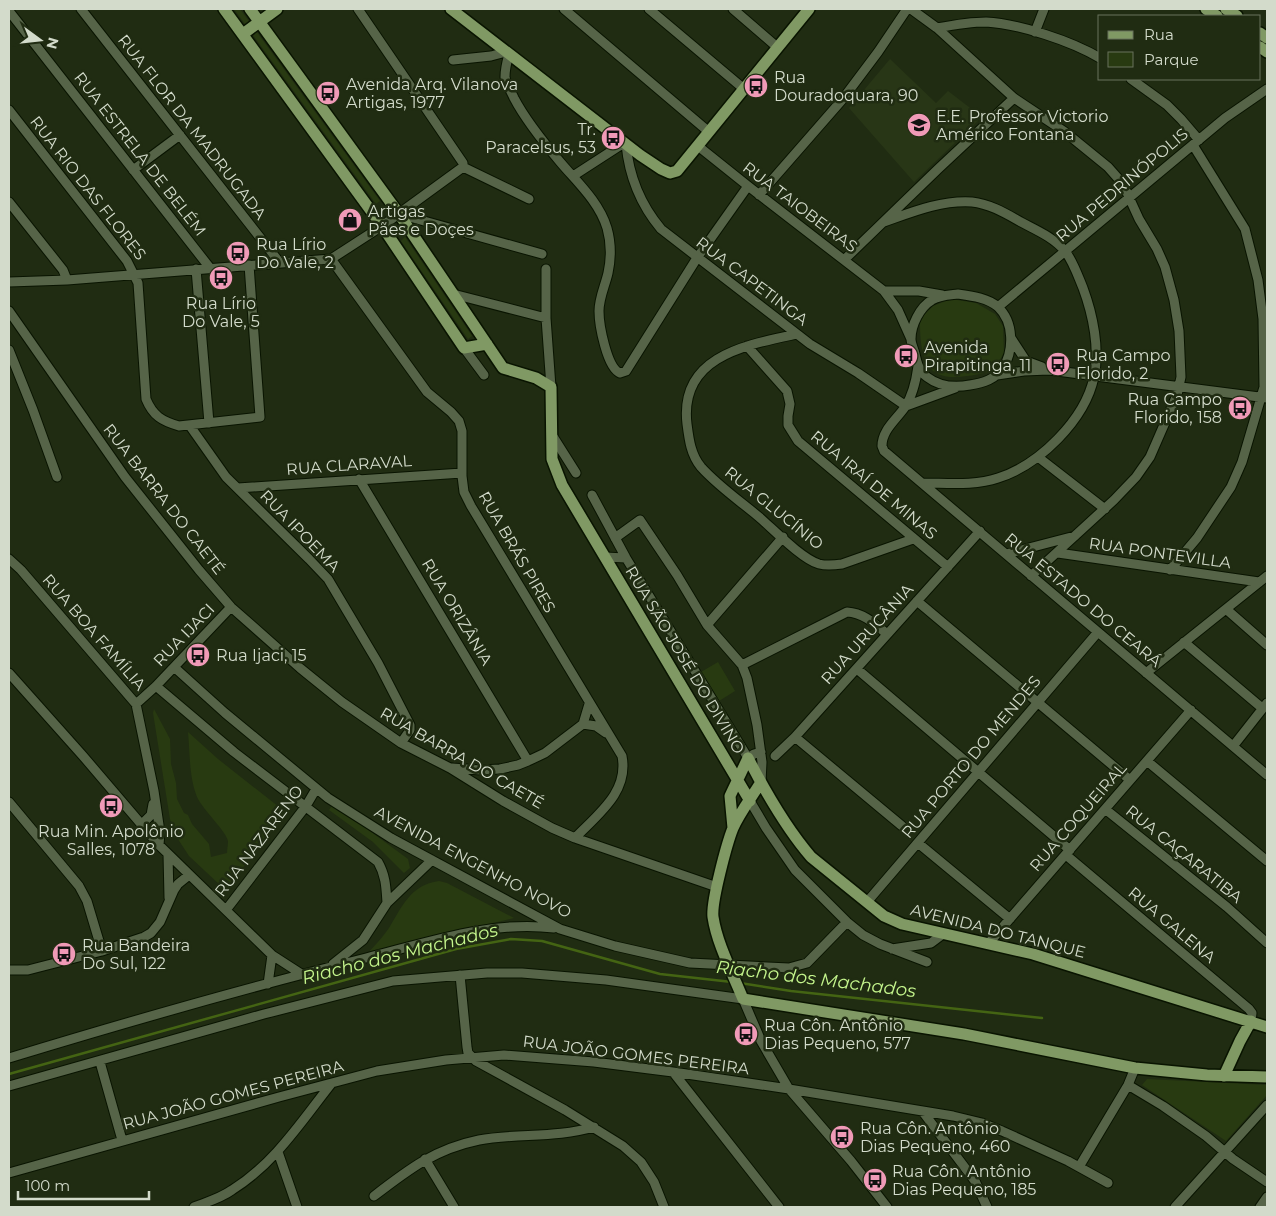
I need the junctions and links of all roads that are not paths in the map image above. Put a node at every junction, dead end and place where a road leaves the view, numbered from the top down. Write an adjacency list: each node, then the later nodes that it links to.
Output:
1 (81, 9): 29 (street, RUA FLOR DA MADRUGADA)
2 (224, 9): 18 (main road)
3 (250, 9): 15 (main road)
4 (277, 9): 15 (main road)
5 (358, 9): 33 (street)
6 (451, 9): 20 (main road)
7 (564, 9): 28 (street)
8 (649, 9): 24 (street)
9 (733, 9): 19 (street)
10 (809, 9): 19 (main road)
11 (907, 9): 37 (street)
12 (911, 9): 16 (street)
13 (1044, 9): 17 (street)
14 (9, 11): 34 (street, RUA ESTRELA DE BELÉM)
15 (259, 22): 18 (main road); 41 (main road)
16 (937, 28): 17 (street); 26 (street)
17 (1035, 32): 21 (street)
18 (243, 34): 44 (main road)
19 (777, 47): 24 (main road)
20 (508, 53): 22 (street); 30 (main road); 35 (street)
21 (1098, 57)
22 (453, 60)
23 (1132, 80): 31 (street)
24 (744, 89): 28 (main road)
25 (1267, 89): 31 (street, RUA PEDRINÓPOLIS)
26 (1014, 98): 39 (street); 43 (street)
27 (9, 110): 56 (street, RUA RIO DAS FLORES)
28 (709, 132): 32 (main road)
29 (180, 135): 34 (street); 51 (street, RUA FLOR DA MADRUGADA)
30 (625, 143): 32 (main road); 35 (street); 48 (street, RUA CAPETINGA)
31 (1196, 143): 39 (street, RUA PEDRINÓPOLIS); 80 (street)
32 (698, 146): 36 (street, RUA TAIOBEIRAS)
33 (463, 168): 38 (street); 41 (street)
34 (134, 170): 53 (street, RUA ESTRELA DE BELÉM)
35 (574, 176): 48 (street)
36 (748, 186): 37 (street, RUA TAIOBEIRAS); 48 (street)
37 (759, 195): 50 (street, RUA TAIOBEIRAS)
38 (529, 199)
39 (1130, 199): 46 (street, RUA PEDRINÓPOLIS); 79 (street)
40 (9, 202): 57 (street)
41 (399, 214): 42 (street); 44 (street); 45 (main road)
42 (426, 222): 45 (street); 47 (street)
43 (884, 222): 46 (street); 50 (street)
44 (382, 226): 49 (street); 70 (main road)
45 (418, 243): 60 (main road)
46 (1066, 252): 62 (street, RUA PEDRINÓPOLIS); 76 (street)
47 (542, 254)
48 (697, 258): 65 (street, RUA CAPETINGA)
49 (331, 259): 51 (street); 86 (street, RUA BRÁS PIRES)
50 (844, 260): 59 (street, RUA TAIOBEIRAS)
51 (280, 263): 52 (street)
52 (249, 265): 53 (street); 82 (street, RUA RIO DAS FLORES)
53 (210, 268): 54 (street)
54 (196, 269): 56 (street); 82 (street)
55 (546, 269): 64 (street)
56 (135, 274): 57 (street); 83 (street, RUA RIO DAS FLORES)
57 (66, 280): 58 (street)
58 (9, 282)
59 (884, 291): 61 (street); 67 (street, RUA TAIOBEIRAS)
60 (453, 294): 64 (street); 68 (main road)
61 (945, 295): 62 (street); 67 (street)
62 (998, 307): 66 (street)
63 (9, 311): 110 (street, RUA BARRA DO CAETÉ)
64 (546, 318): 77 (street)
65 (797, 334): 69 (street, RUA GLUCÍNIO); 81 (street, RUA CAPETINGA)
66 (1011, 338): 73 (street); 74 (street)
67 (911, 339): 72 (street)
68 (487, 344): 70 (main road); 77 (main road)
69 (747, 346): 96 (street, RUA GLUCÍNIO); 98 (street, RUA IRAÍ DE MINAS)
70 (464, 348): 75 (street)
71 (9, 350): 88 (street)
72 (918, 366): 78 (street); 81 (street)
73 (1049, 370): 74 (street); 76 (street)
74 (997, 375): 78 (street)
75 (484, 376)
76 (1094, 376): 79 (street); 85 (street)
77 (551, 387): 84 (main road, RUA SÃO JOSÉ DO DIVINO)
78 (959, 387): 81 (street)
79 (1179, 387): 80 (street); 93 (street)
80 (1264, 398): 105 (street)
81 (906, 406): 90 (street, RUA ESTADO DO CEARÁ)
82 (209, 423): 83 (street, RUA RIO DAS FLORES)
83 (190, 426): 91 (street, RUA IPOEMA)
84 (552, 435): 87 (street); 101 (main road, RUA SÃO JOSÉ DO DIVINO)
85 (1038, 457): 90 (street); 93 (street)
86 (462, 473): 89 (street, RUA CLARAVAL); 125 (street, RUA BRÁS PIRES)
87 (576, 473)
88 (57, 477)
89 (359, 479): 91 (street, RUA CLARAVAL); 137 (street, RUA ORIZÂNIA)
90 (923, 483): 94 (street, RUA ESTADO DO CEARÁ)
91 (238, 488): 131 (street, RUA IPOEMA)
92 (592, 496): 97 (street, RUA SÃO JOSÉ DO DIVINO)
93 (1105, 509): 95 (street)
94 (980, 531): 100 (street, RUA ESTADO DO CEARÁ); 104 (street, RUA URUCÂNIA)
95 (1075, 536): 99 (street); 100 (street)
96 (783, 537): 98 (street, RUA GLUCÍNIO); 112 (street)
97 (615, 538): 102 (street, RUA SÃO JOSÉ DO DIVINO); 112 (street)
98 (913, 539): 104 (street, RUA IRAÍ DE MINAS)
99 (1058, 553): 105 (street, RUA PONTEVILLA); 106 (street)
100 (1006, 554): 106 (street, RUA ESTADO DO CEARÁ)
101 (605, 557): 102 (street, RUA SÃO JOSÉ DO DIVINO); 142 (main road, RUA SÃO JOSÉ DO DIVINO)
102 (626, 558): 135 (street, RUA SÃO JOSÉ DO DIVINO)
103 (9, 559): 124 (street, RUA BOA FAMÍLIA)
104 (948, 567): 109 (street, RUA URUCÂNIA)
105 (1170, 570): 108 (street, RUA PONTEVILLA)
106 (1031, 576): 113 (street, RUA ESTADO DO CEARÁ)
107 (1267, 576): 108 (street)
108 (1259, 582): 111 (street)
109 (918, 600): 114 (street, RUA URUCÂNIA); 123 (street)
110 (231, 608): 118 (street, RUA IJACI); 131 (street, RUA BARRA DO CAETÉ)
111 (1226, 609): 115 (street); 116 (street)
112 (707, 625): 117 (street)
113 (1098, 632): 121 (street, RUA ESTADO DO CEARÁ); 123 (street, RUA PORTO DO MENDES)
114 (887, 634): 117 (street); 119 (street, RUA URUCÂNIA)
115 (1184, 642): 121 (street); 126 (street)
116 (1267, 645)
117 (742, 665): 133 (street)
118 (174, 667): 122 (street, RUA IJACI); 146 (street, AVENIDA ENGENHO NOVO)
119 (857, 669): 130 (street, RUA URUCÂNIA); 140 (street, RUA GALENA)
120 (9, 673): 152 (street)
121 (1146, 673): 127 (street, RUA ESTADO DO CEARÁ)
122 (156, 686): 124 (street, RUA IJACI); 150 (street)
123 (1038, 702): 140 (street, RUA PORTO DO MENDES); 143 (street)
124 (136, 704): 147 (street, RUA BOA FAMÍLIA)
125 (589, 704): 128 (street); 129 (street, RUA BRÁS PIRES)
126 (1264, 705): 132 (street)
127 (1191, 710): 132 (street, RUA ESTADO DO CEARÁ); 136 (street, RUA COQUEIRAL)
128 (584, 724): 129 (street); 137 (street)
129 (608, 734): 155 (street, RUA BRÁS PIRES)
130 (795, 737): 134 (street, RUA URUCÂNIA); 153 (street)
131 (401, 743): 138 (street, RUA BARRA DO CAETÉ)
132 (1234, 746): 141 (street, RUA ESTADO DO CEARÁ)
133 (761, 752): 135 (street); 145 (street)
134 (775, 756)
135 (748, 758): 142 (main road, RUA SÃO JOSÉ DO DIVINO); 145 (main road, RUA SÃO JOSÉ DO DIVINO)
136 (1147, 760): 143 (street, RUA COQUEIRAL); 161 (street)
137 (528, 761): 139 (street)
138 (450, 768): 139 (street); 144 (street, RUA BARRA DO CAETÉ)
139 (481, 770): 144 (street)
140 (977, 772): 156 (street, RUA PORTO DO MENDES); 158 (street, RUA GALENA)
141 (1267, 775)
142 (737, 779): 148 (main road, RUA SÃO JOSÉ DO DIVINO); 154 (main road, RUA SÃO JOSÉ DO DIVINO)
143 (1130, 780): 151 (street, RUA COQUEIRAL)
144 (472, 782): 155 (street, RUA BARRA DO CAETÉ)
145 (761, 782): 148 (main road, RUA SÃO JOSÉ DO DIVINO); 165 (main road, AVENIDA DO TANQUE)
146 (316, 790): 150 (street, RUA NAZARENO); 160 (street, AVENIDA ENGENHO NOVO)
147 (154, 791): 152 (street, RUA BOA FAMÍLIA); 157 (street, RUA BOA FAMÍLIA)
148 (750, 801): 154 (main road, RUA SÃO JOSÉ DO DIVINO); 169 (street)
149 (9, 802): 175 (street)
150 (306, 806): 166 (street); 167 (street, RUA NAZARENO)
151 (1105, 809): 158 (street, RUA COQUEIRAL); 172 (street, RUA CAÇARATIBA)
152 (141, 825): 157 (street)
153 (902, 826)
154 (733, 828): 163 (main road, RUA SÃO JOSÉ DO DIVINO)
155 (575, 838): 163 (street, RUA BARRA DO CAETÉ)
156 (918, 843): 165 (street, RUA PORTO DO MENDES); 168 (street)
157 (159, 845): 159 (street)
158 (1068, 852): 168 (street, RUA COQUEIRAL); 185 (street, RUA GALENA)
159 (168, 854): 162 (street); 164 (street)
160 (432, 860): 166 (street); 170 (street, AVENIDA ENGENHO NOVO)
161 (1267, 861)
162 (189, 875): 164 (street); 167 (street)
163 (717, 887): 178 (main road, RUA SÃO JOSÉ DO DIVINO)
164 (169, 900): 175 (street)
165 (867, 902): 171 (main road, AVENIDA DO TANQUE)
166 (387, 903): 179 (street)
167 (226, 910): 176 (street)
168 (1010, 919): 173 (street, RUA COQUEIRAL)
169 (847, 922): 174 (street); 178 (street, AVENIDA ENGENHO NOVO)
170 (560, 929): 178 (street, AVENIDA ENGENHO NOVO); 179 (street)
171 (943, 934): 173 (main road, AVENIDA DO TANQUE); 174 (street)
172 (1267, 943)
173 (988, 944): 185 (main road, AVENIDA DO TANQUE)
174 (892, 949): 177 (street)
175 (102, 951): 180 (street)
176 (272, 955): 181 (street); 183 (street)
177 (926, 962)
178 (730, 967): 184 (main road, RUA SÃO JOSÉ DO DIVINO)
179 (327, 968): 181 (street)
180 (9, 970)
181 (303, 975): 183 (street)
182 (460, 975): 184 (street); 187 (street); 189 (street)
183 (268, 984): 188 (street)
184 (743, 999): 190 (main road); 197 (street)
185 (1251, 1021): 186 (main road, AVENIDA DO TANQUE); 192 (main road)
186 (1267, 1027)
187 (471, 1057): 191 (street, RUA JOÃO GOMES PEREIRA); 194 (street, RUA JOÃO GOMES PEREIRA); 200 (street)
188 (9, 1058)
189 (100, 1062): 196 (street); 201 (street)
190 (1134, 1068): 192 (main road); 195 (street)
191 (673, 1072): 197 (street, RUA JOÃO GOMES PEREIRA); 215 (street)
192 (1224, 1076): 193 (main road)
193 (1267, 1077)
194 (331, 1084): 201 (street, RUA JOÃO GOMES PEREIRA); 202 (street)
195 (1128, 1085): 203 (street); 205 (street)
196 (9, 1086)
197 (790, 1089): 199 (street, RUA JOÃO GOMES PEREIRA); 216 (street)
198 (1267, 1105): 203 (street)
199 (923, 1112): 205 (street, RUA JOÃO GOMES PEREIRA); 217 (street)
200 (594, 1127): 204 (street); 214 (street)
201 (122, 1140): 206 (street, RUA JOÃO GOMES PEREIRA)
202 (278, 1152): 211 (street); 212 (street)
203 (1225, 1152): 207 (street); 218 (street)
204 (426, 1158): 209 (street); 213 (street)
205 (1079, 1167): 208 (street, RUA JOÃO GOMES PEREIRA)
206 (9, 1173)
207 (1267, 1182)
208 (1108, 1183)
209 (374, 1196)
210 (1267, 1197): 219 (street)
211 (194, 1207)
212 (297, 1207)
213 (454, 1207)
214 (664, 1207)
215 (779, 1207)
216 (887, 1207)
217 (987, 1207)
218 (1175, 1207)
219 (1260, 1207)

